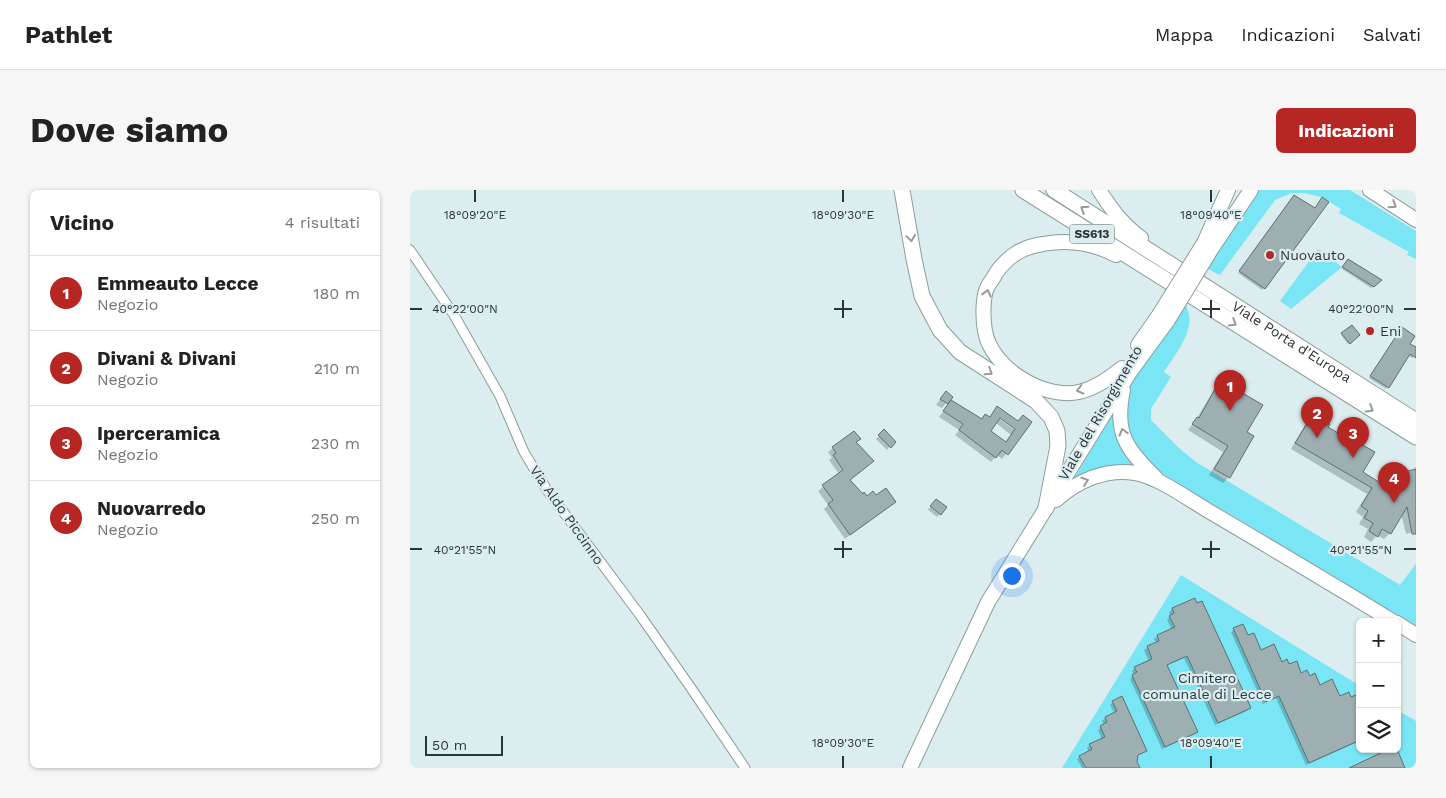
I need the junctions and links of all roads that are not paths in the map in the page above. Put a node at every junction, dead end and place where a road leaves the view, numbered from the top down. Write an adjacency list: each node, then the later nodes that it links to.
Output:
1 (902, 190): 17 (highway, one-way to 17)
2 (1023, 190): 12 (highway, SS613)
3 (1054, 190): 11 (highway, SS613, one-way to 3)
4 (1099, 190): 11 (main road)
5 (1228, 190): 9 (main road)
6 (1251, 190): 9 (main road)
7 (1370, 190): 8 (main road, one-way to 8)
8 (1416, 220)
9 (1208, 246): 13 (main road, Viale del Risorgimento, bridge)
10 (410, 250): 21 (street, Via Aldo Piccinno)
11 (1169, 264): 14 (highway, Viale Porta d'Europa)
12 (1162, 278): 13 (main road, one-way to 12); 15 (highway, Viale Porta d'Europa, one-way to 15)
13 (1126, 370): 16 (main road, one-way to 13); 17 (main road, Viale del Risorgimento)
14 (1416, 421)
15 (1416, 437)
16 (1162, 484): 17 (main road, one-way to 16); 18 (main road)
17 (1046, 508): 22 (main road, Viale del Risorgimento)
18 (1388, 618)
19 (1401, 626): 20 (main road)
20 (1416, 635)
21 (745, 768)
22 (910, 768)

